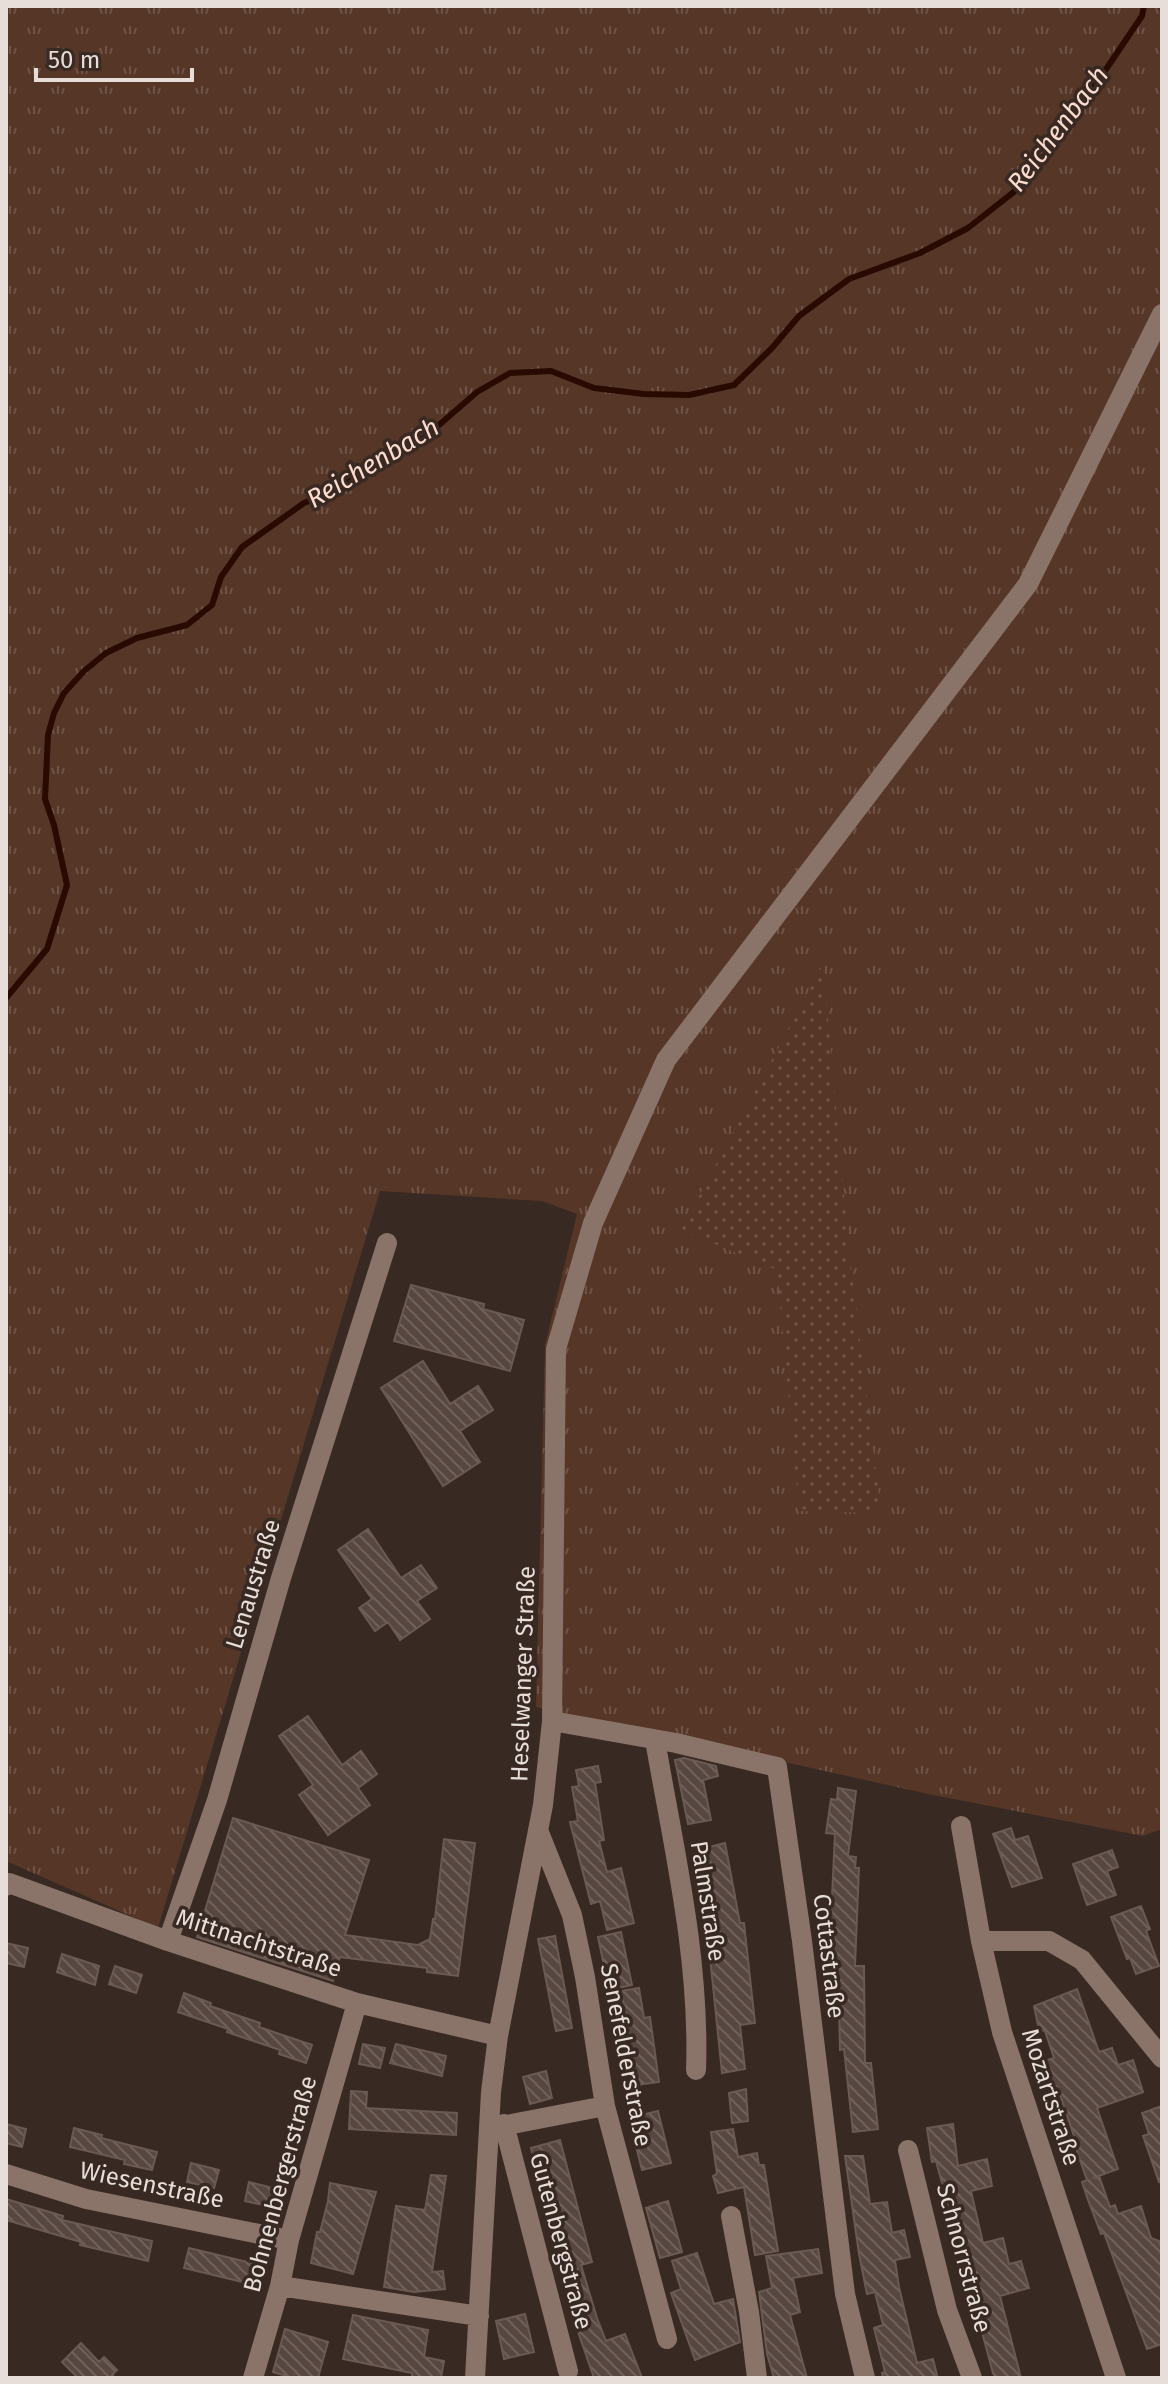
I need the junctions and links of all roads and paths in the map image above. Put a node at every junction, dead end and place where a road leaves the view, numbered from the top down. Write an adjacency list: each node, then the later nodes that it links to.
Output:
1 (1162, 314): 3 (street, Heselwanger Straße)
2 (387, 1243): 8 (street, Lenaustraße)
3 (552, 1721): 4 (street, Cottastraße); 6 (street, Heselwanger Straße)
4 (655, 1740): 13 (street, Palmstraße); 27 (street, Cottastraße)
5 (961, 1826): 9 (street, Mozartstraße)
6 (538, 1830): 11 (street, Heselwanger Straße); 14 (street, Senefelderstraße)
7 (8, 1884): 8 (street, Mittnachtstraße)
8 (168, 1941): 10 (street, Mittnachtstraße)
9 (981, 1941): 12 (street); 29 (street, Mozartstraße)
10 (357, 2003): 11 (street, Mittnachtstraße); 19 (street, Bohnenbergerstraße)
11 (498, 2036): 15 (street, Heselwanger Straße)
12 (1162, 2058)
13 (696, 2070)
14 (605, 2106): 15 (street); 22 (street, Senefelderstraße)
15 (497, 2126): 21 (street, Heselwanger Straße); 23 (street, Gutenbergstraße)
16 (908, 2150): 28 (street, Schnorrstraße)
17 (6, 2174): 19 (street, Wiesenstraße)
18 (731, 2216): 26 (street)
19 (289, 2240): 20 (street, Bohnenbergerstraße)
20 (280, 2286): 21 (street); 24 (street, Bohnenbergerstraße)
21 (479, 2316): 25 (street, Heselwanger Straße)
22 (667, 2339)
23 (568, 2371)
24 (253, 2378)
25 (475, 2378)
26 (757, 2378)
27 (865, 2378)
28 (972, 2378)
29 (1116, 2378)

